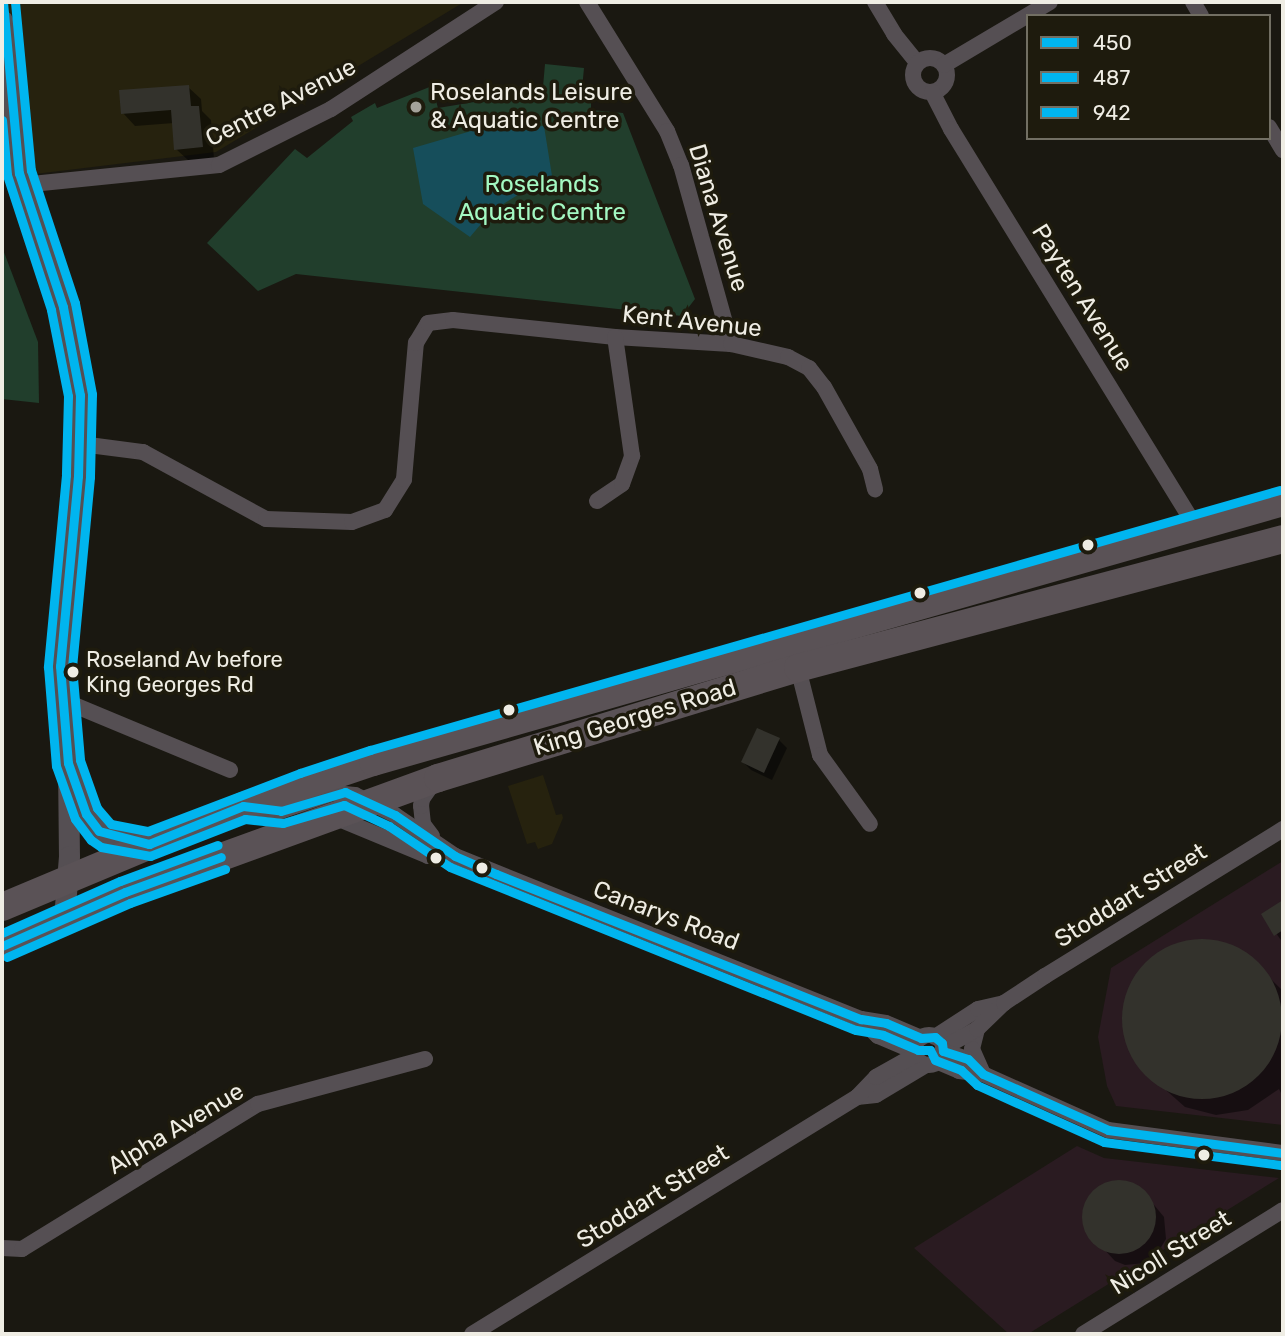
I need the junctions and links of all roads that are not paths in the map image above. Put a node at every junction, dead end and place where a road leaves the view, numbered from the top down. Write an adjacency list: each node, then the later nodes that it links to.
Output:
1 (496, 2): 13 (street, Centre Avenue)
2 (587, 2): 15 (street, Diana Avenue)
3 (874, 2): 8 (street)
4 (1050, 2): 5 (street)
5 (1030, 14)
6 (1026, 16): 9 (street)
7 (2, 20): 13 (street)
8 (918, 62): 9 (street); 10 (street)
9 (944, 65): 10 (street)
10 (932, 92): 20 (street, Payten Avenue)
11 (1271, 130): 12 (street)
12 (1283, 150)
13 (22, 185): 16 (street)
14 (615, 337): 15 (street, Kent Avenue); 16 (street, Kent Avenue); 18 (street)
15 (731, 344): 17 (street, Kent Avenue)
16 (81, 444): 23 (street)
17 (875, 489)
18 (597, 501)
19 (1283, 502): 20 (highway, King Georges Road)
20 (1195, 526): 28 (highway, King Georges Road)
21 (1283, 539): 22 (highway, King Georges Road)
22 (798, 668): 26 (highway, King Georges Road); 30 (street)
23 (62, 700): 24 (street); 25 (street)
24 (68, 763): 33 (street); 35 (street)
25 (230, 770)
26 (438, 778): 27 (highway, King Georges Road); 32 (street, Canarys Road)
27 (371, 802): 28 (street, Canarys Road); 29 (highway, King Georges Road); 32 (street, Canarys Road)
28 (243, 806): 33 (highway, King Georges Road)
29 (332, 816): 34 (street, Canarys Road); 37 (highway, King Georges Road)
30 (870, 824)
31 (1283, 829): 39 (street, Stoddart Street)
32 (434, 839): 34 (street, Canarys Road)
33 (149, 844): 35 (highway, King Georges Road)
34 (455, 856): 40 (street, Canarys Road)
35 (68, 878): 36 (highway, King Georges Road); 37 (street)
36 (2, 907)
37 (64, 918): 38 (highway, King Georges Road)
38 (2, 946)
39 (1004, 1003): 41 (street, Stoddart Street); 43 (street, Stoddart Street)
40 (860, 1019): 42 (street, Canarys Road); 43 (street, Canarys Road)
41 (977, 1029): 43 (street, Stoddart Street); 45 (street)
42 (887, 1040): 43 (street, Canarys Road); 46 (street, Stoddart Street)
43 (929, 1051): 45 (street, Canarys Road); 46 (street, Stoddart Street); 47 (street, Stoddart Street)
44 (425, 1059): 50 (street, Alpha Avenue)
45 (983, 1074): 48 (street, Canarys Road)
46 (876, 1077): 47 (street, Stoddart Street)
47 (857, 1097): 51 (street, Stoddart Street)
48 (1283, 1153)
49 (1283, 1210): 52 (street, Nicoll Street)
50 (2, 1248)
51 (472, 1334)
52 (1083, 1334)

